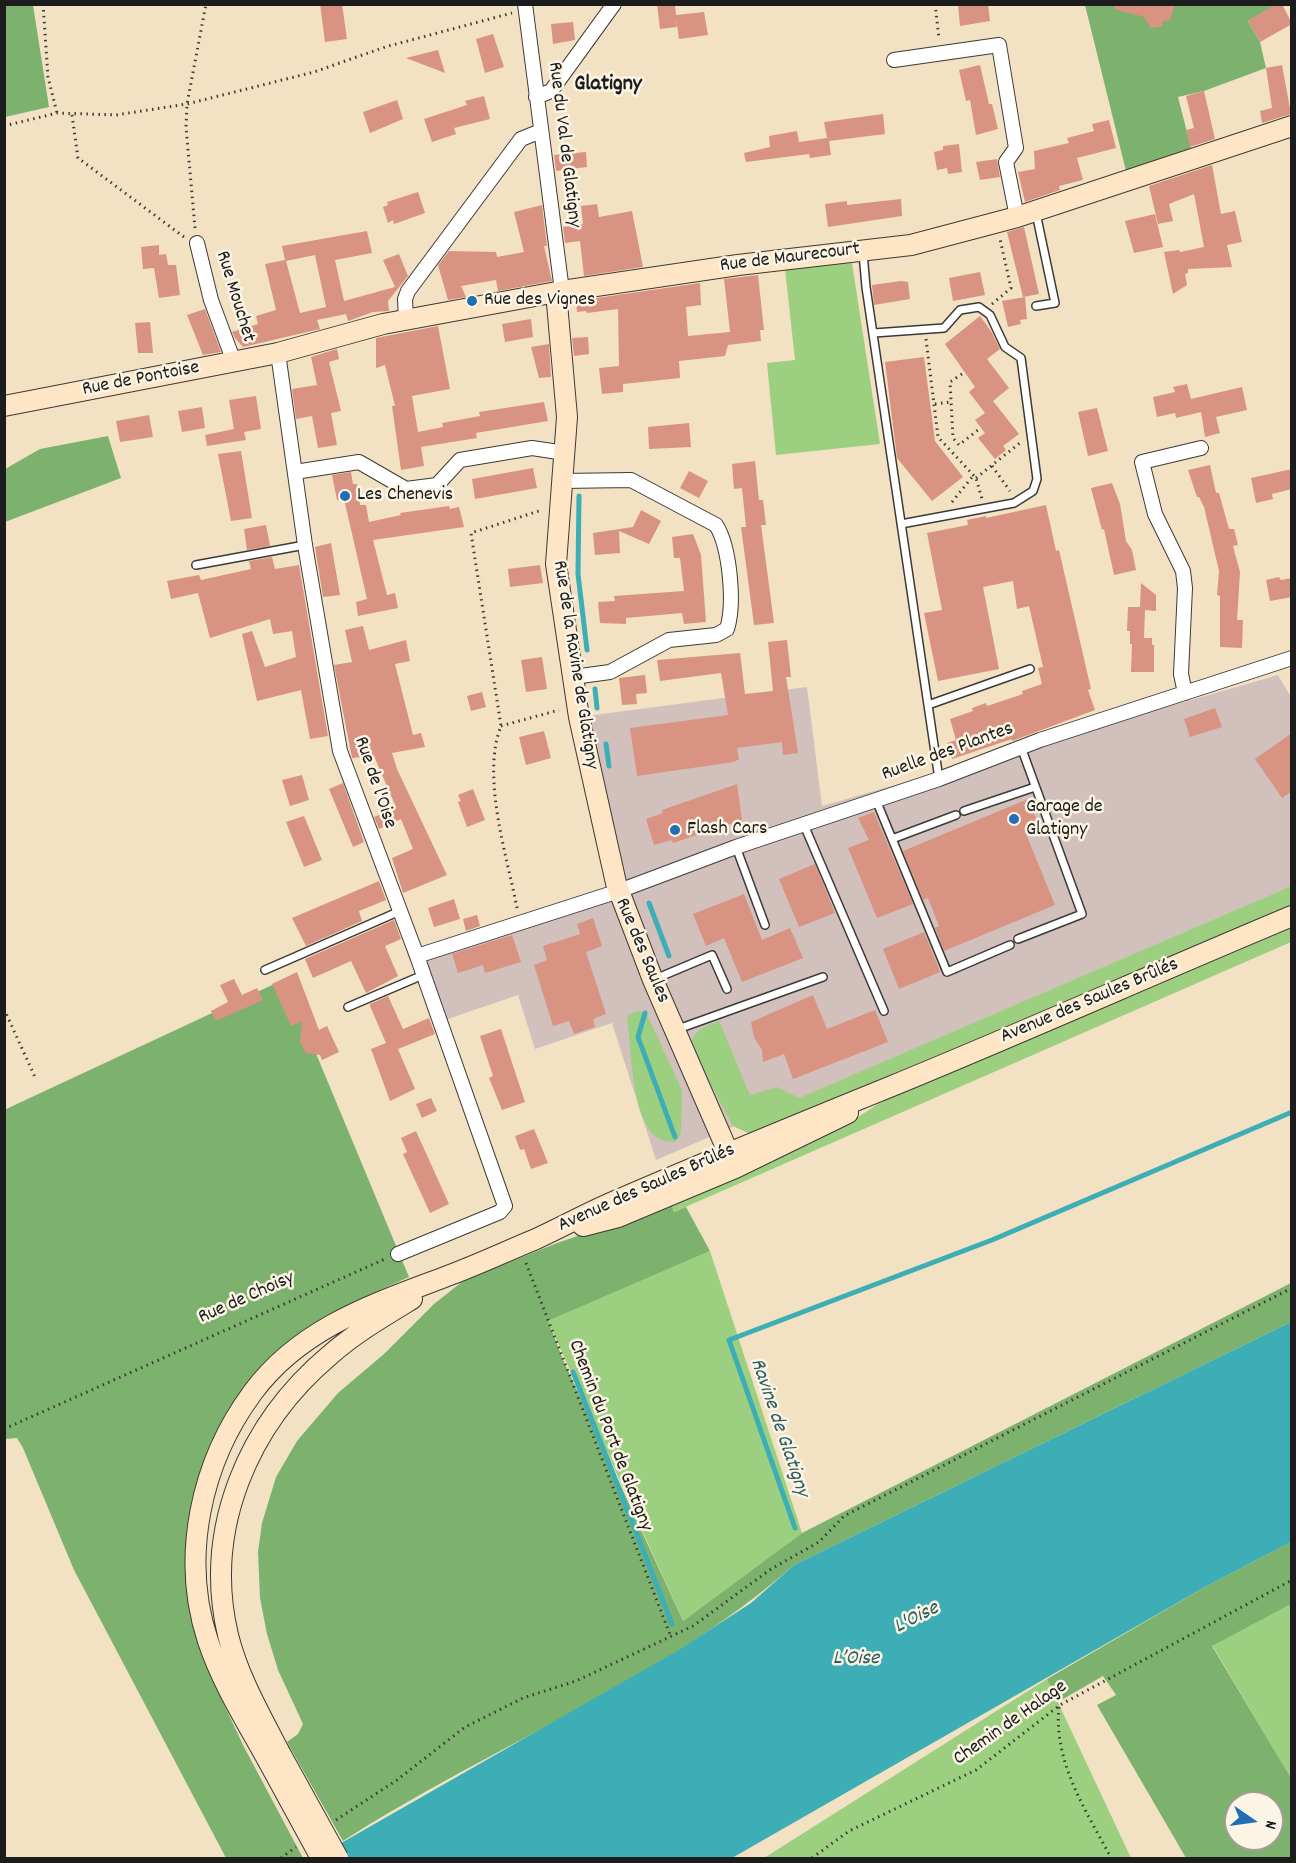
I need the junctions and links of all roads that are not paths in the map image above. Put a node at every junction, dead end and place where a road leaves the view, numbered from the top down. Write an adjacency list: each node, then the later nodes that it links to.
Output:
1 (614, 4): 4 (street)
2 (526, 7): 4 (street, Rue du Val de Glatigny)
3 (894, 60): 7 (street)
4 (537, 97): 6 (street, Rue du Val de Glatigny)
5 (1292, 126): 7 (main road, Rue de Maurecourt)
6 (541, 131): 10 (street, Rue du Val de Glatigny); 12 (street)
7 (1026, 214): 9 (main road, Rue de Maurecourt); 11 (lane)
8 (197, 243): 15 (street, Rue Mouchet)
9 (863, 250): 10 (main road, Rue de Maurecourt); 13 (lane)
10 (559, 292): 12 (main road, Rue de Maurecourt); 18 (main road, Rue de la Ravine de Glatigny)
11 (1036, 306)
12 (406, 320): 14 (main road, Rue de Maurecourt)
13 (874, 333): 21 (lane); 21 (lane)
14 (278, 353): 15 (main road, Rue de Pontoise); 19 (street, Rue de l'Oise)
15 (234, 363): 16 (main road, Rue de Pontoise)
16 (4, 406)
17 (1201, 448): 27 (street)
18 (565, 453): 19 (street); 20 (main road, Rue de la Ravine de Glatigny)
19 (295, 472): 22 (street, Rue de l'Oise)
20 (561, 481): 26 (main road, Rue de la Ravine de Glatigny); 26 (street)
21 (901, 524): 28 (lane)
22 (305, 545): 23 (lane); 37 (street, Rue de l'Oise)
23 (196, 565)
24 (1292, 658): 27 (street, Ruelle des Plantes)
25 (1030, 669): 28 (lane)
26 (573, 677): 36 (main road, Rue de la Ravine de Glatigny)
27 (1185, 693): 29 (street, Ruelle des Plantes)
28 (928, 705): 30 (lane)
29 (1022, 747): 30 (street, Ruelle des Plantes); 31 (lane)
30 (939, 778): 32 (street, Ruelle des Plantes)
31 (1035, 787): 34 (lane); 40 (lane)
32 (876, 800): 33 (street, Ruelle des Plantes); 34 (lane)
33 (804, 825): 35 (street, Ruelle des Plantes); 49 (lane)
34 (892, 839): 41 (lane)
35 (736, 847): 36 (street, Ruelle des Plantes); 39 (lane)
36 (619, 891): 42 (street, Rue des Saules); 46 (main road, Rue des Saules)
37 (399, 911): 42 (street, Rue de l'Oise); 43 (lane)
38 (1292, 916): 51 (main road, Avenue des Saules Brûlés)
39 (765, 925)
40 (1018, 939)
41 (1010, 945)
42 (417, 956): 44 (street, Rue de l'Oise)
43 (265, 970)
44 (423, 975): 48 (lane); 52 (street, Rue de l'Oise)
45 (823, 977): 50 (lane)
46 (652, 980): 47 (lane); 50 (main road, Rue des Saules)
47 (727, 989)
48 (348, 1007)
49 (884, 1011)
50 (675, 1029): 51 (main road, Rue des Saules)
51 (732, 1160): 53 (main road, Avenue des Saules Brûlés)
52 (398, 1254)
53 (453, 1274): 54 (main road); 54 (main road)
54 (273, 1755): 55 (main road, bridge); 56 (main road, bridge)
55 (321, 1858)
56 (338, 1858)

